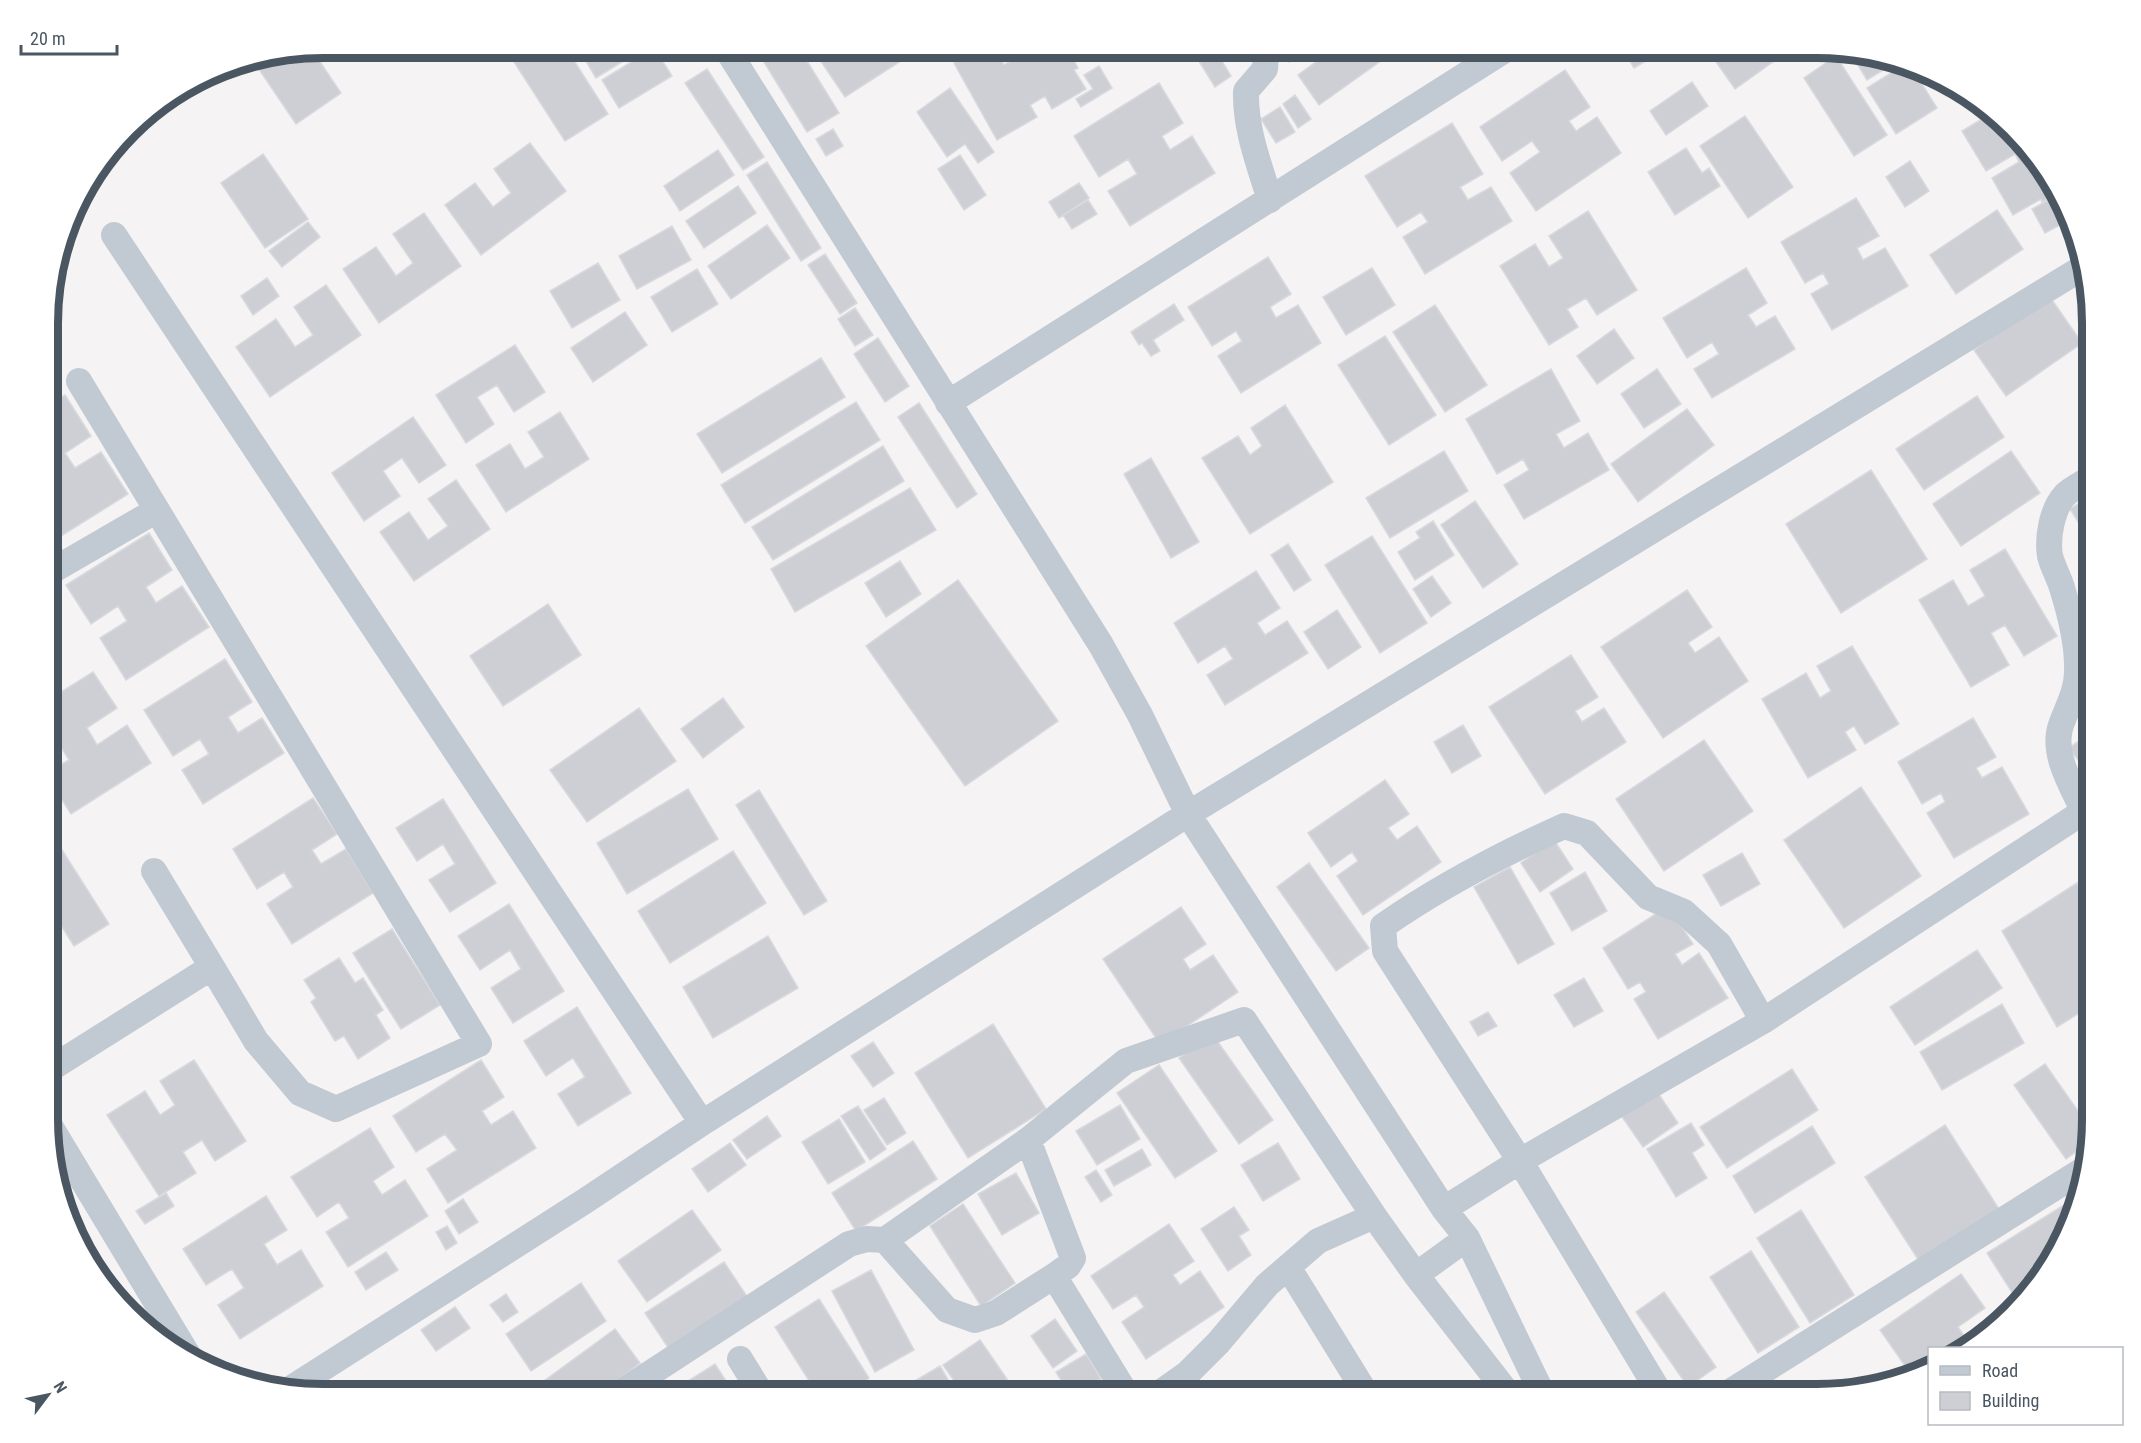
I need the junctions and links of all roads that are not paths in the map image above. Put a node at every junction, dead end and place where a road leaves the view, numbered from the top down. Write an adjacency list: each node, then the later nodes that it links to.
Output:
1 (732, 58): 8 (street)
2 (1264, 58): 4 (street)
3 (1492, 58): 4 (street)
4 (1270, 200): 8 (street)
5 (114, 235): 19 (street)
6 (2077, 271): 14 (street)
7 (79, 381): 10 (street)
8 (948, 403): 14 (street)
9 (2082, 484): 12 (street)
10 (156, 510): 11 (street); 16 (street)
11 (58, 567)
12 (2082, 798)
13 (2082, 813): 17 (street)
14 (1188, 814): 19 (street); 24 (street)
15 (154, 871): 16 (street)
16 (212, 967): 18 (street)
17 (1763, 1021): 22 (street); 22 (street)
18 (58, 1064)
19 (702, 1123): 33 (street)
20 (1028, 1140): 25 (street); 27 (street); 30 (street)
21 (60, 1142): 31 (street)
22 (1520, 1161): 24 (street); 41 (street)
23 (2077, 1173): 42 (street)
24 (1444, 1209): 26 (street)
25 (1374, 1216): 28 (street); 29 (street)
26 (1467, 1238): 29 (street); 40 (street)
27 (885, 1240): 30 (street); 34 (street)
28 (1288, 1267): 37 (street); 38 (street)
29 (1416, 1275): 39 (street)
30 (1054, 1276): 36 (street)
31 (181, 1343)
32 (740, 1359): 35 (street)
33 (299, 1383)
34 (634, 1384)
35 (755, 1384)
36 (1120, 1384)
37 (1172, 1384)
38 (1360, 1384)
39 (1500, 1384)
40 (1538, 1384)
41 (1654, 1384)
42 (1742, 1384)

